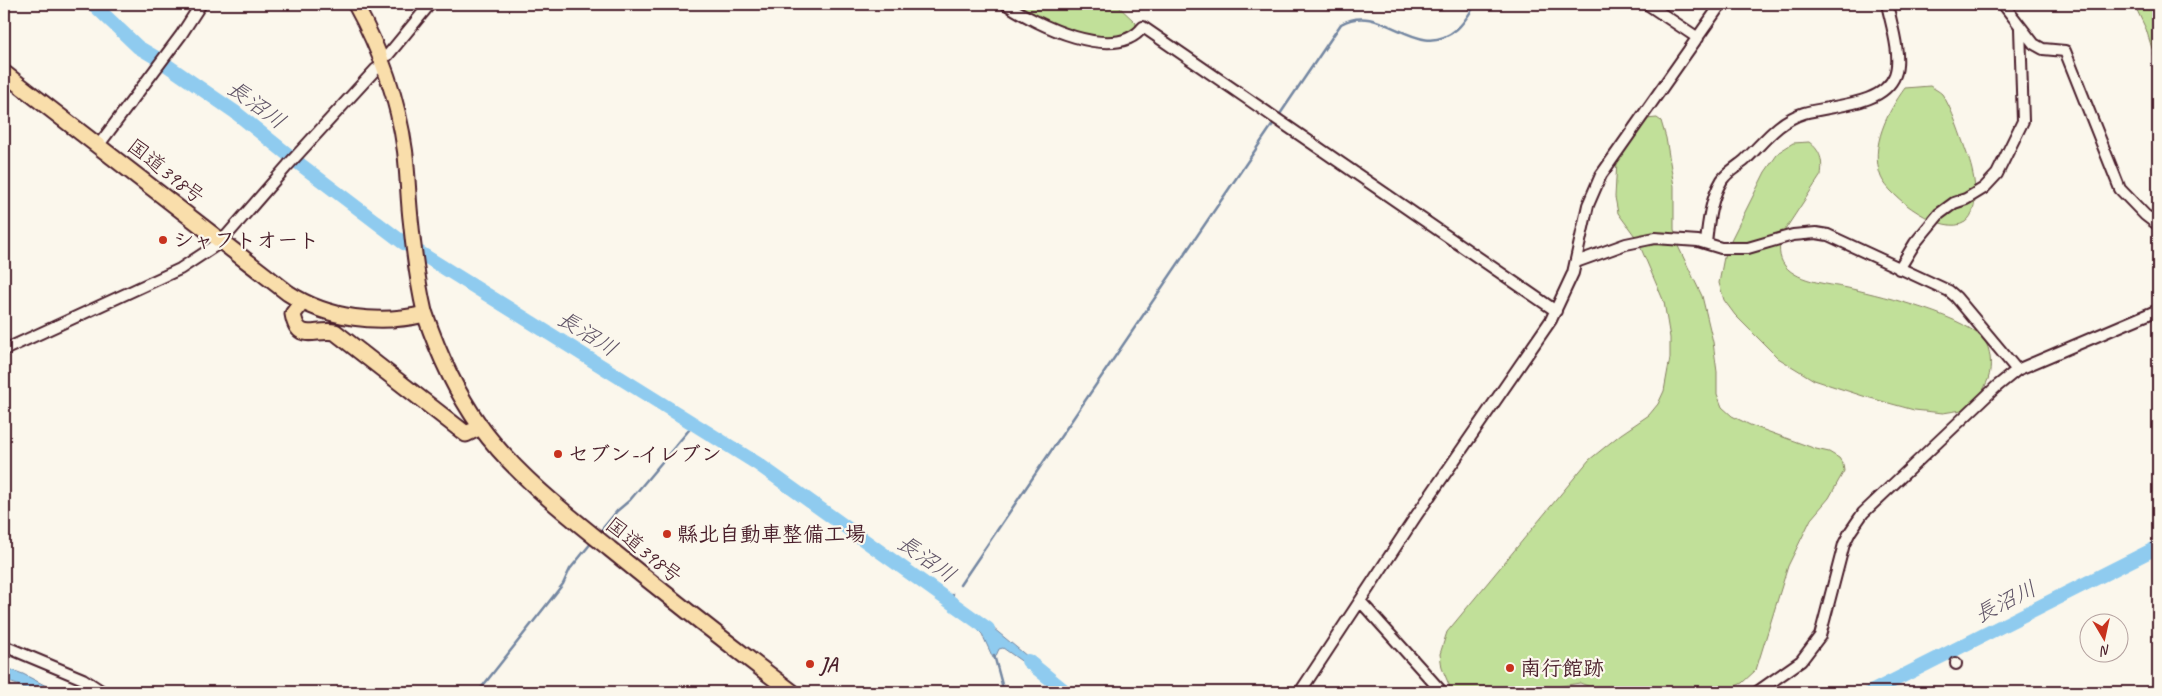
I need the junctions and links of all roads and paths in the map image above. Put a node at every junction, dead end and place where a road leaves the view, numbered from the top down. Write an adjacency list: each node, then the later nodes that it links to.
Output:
1 (201, 4): 14 (street)
2 (355, 4): 23 (main road)
3 (430, 4): 11 (street)
4 (1006, 4): 22 (street)
5 (1647, 4): 10 (street)
6 (1721, 4): 10 (street)
7 (1887, 4): 17 (street)
8 (2003, 4): 9 (street)
9 (2020, 28): 15 (street); 19 (street)
10 (1698, 38): 18 (street)
11 (388, 55)
12 (376, 69): 16 (street)
13 (4, 73): 14 (highway, 国道398号)
14 (98, 146): 16 (highway, 国道398号)
15 (2158, 225)
16 (221, 242): 20 (highway, 国道398号); 24 (street)
17 (1706, 243): 18 (street); 19 (street)
18 (1576, 262): 22 (street)
19 (1899, 269): 25 (street)
20 (302, 302): 23 (highway, 国道398号); 26 (highway)
21 (2158, 310): 25 (street)
22 (1556, 311): 27 (street)
23 (425, 314): 26 (highway, 国道398号)
24 (4, 350)
25 (2017, 370): 33 (street)
26 (481, 427): 30 (highway, 国道398号)
27 (1361, 602): 31 (street); 32 (street)
28 (4, 646): 29 (street)
29 (104, 692)
30 (792, 692)
31 (1300, 692)
32 (1442, 692)
33 (1757, 692)

